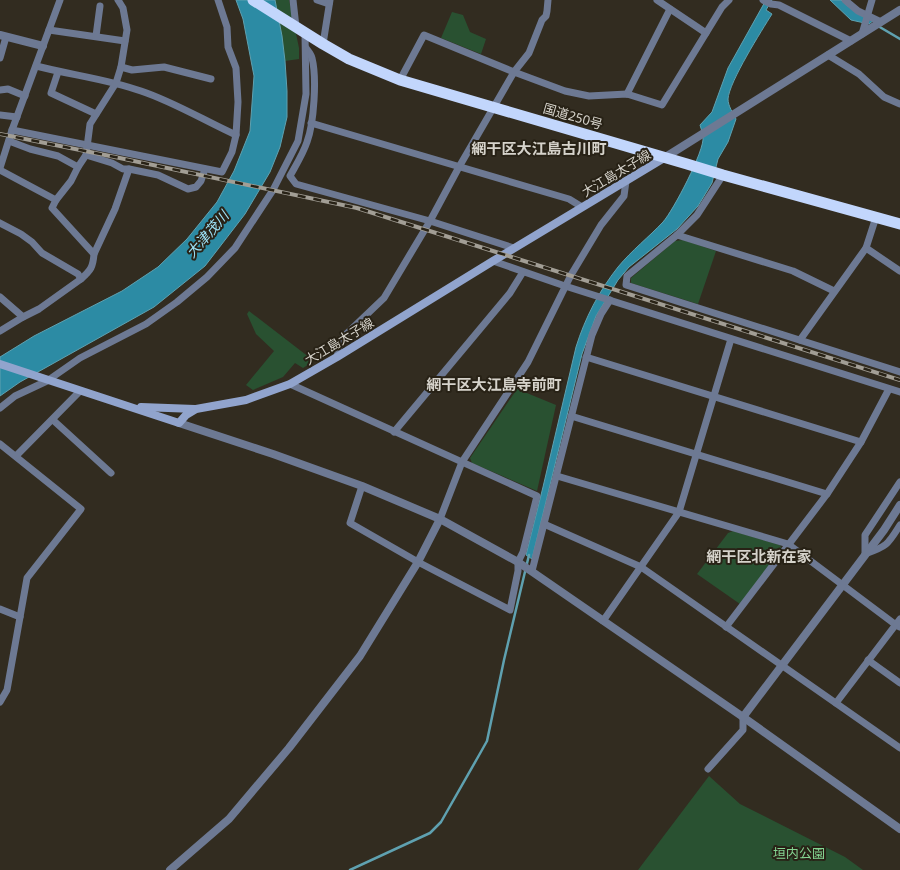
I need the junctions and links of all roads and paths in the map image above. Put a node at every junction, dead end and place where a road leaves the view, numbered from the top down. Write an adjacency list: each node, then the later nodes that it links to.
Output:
1 (60, 0): 21 (street)
2 (118, 0): 27 (street)
3 (218, 0): 50 (street)
4 (254, 0): 19 (highway, 国道250号)
5 (293, 0): 19 (street)
6 (317, 0): 13 (street)
7 (548, 0): 36 (street)
8 (657, 0): 15 (street)
9 (729, 0): 22 (street)
10 (845, 0): 17 (street)
11 (872, 0): 17 (street)
12 (766, 1): 26 (street)
13 (329, 2): 28 (street)
14 (100, 6): 25 (street)
15 (670, 9): 22 (street); 41 (street)
16 (900, 10): 18 (street)
17 (866, 16): 18 (street); 20 (street)
18 (881, 22): 20 (street)
19 (296, 27): 23 (highway, 国道250号)
20 (865, 29): 26 (street)
21 (49, 30): 25 (street); 29 (street)
22 (706, 33): 41 (street)
23 (305, 34): 28 (highway, 国道250号); 30 (street)
24 (3, 36): 29 (street); 32 (street)
25 (96, 36): 27 (street)
26 (851, 40): 31 (street)
27 (125, 41): 34 (street)
28 (323, 44): 38 (highway, 国道250号)
29 (43, 46): 33 (street)
30 (305, 47): 48 (street); 88 (street)
31 (828, 55): 43 (street); 54 (street)
32 (0, 58)
33 (36, 66): 35 (street); 42 (street)
34 (121, 67): 37 (street); 39 (street)
35 (58, 72): 39 (street); 45 (street)
36 (514, 72): 38 (street); 41 (street); 44 (street)
37 (211, 79)
38 (400, 80): 44 (highway, 国道250号)
39 (116, 83): 45 (street); 50 (street)
40 (0, 90): 42 (street)
41 (627, 94)
42 (25, 96): 47 (street)
43 (900, 104)
44 (494, 108): 54 (highway, 国道250号); 56 (street)
45 (96, 114): 52 (street)
46 (0, 115): 47 (street)
47 (18, 117): 49 (street)
48 (311, 124): 56 (street); 65 (street)
49 (12, 130): 51 (street); 52 (street)
50 (236, 135): 59 (street)
51 (9, 140): 55 (street); 57 (street)
52 (88, 146): 53 (street); 59 (street)
53 (86, 155): 55 (street); 58 (street)
54 (664, 158): 60 (highway, 国道250号); 61 (main road, 大江島太子線)
55 (78, 167): 62 (street)
56 (459, 167): 63 (street); 65 (street)
57 (0, 169): 62 (street)
58 (130, 169): 59 (street); 71 (street)
59 (205, 169)
60 (723, 175): 64 (highway, 国道250号); 68 (street)
61 (626, 181): 63 (main road, 大江島太子線); 76 (street)
62 (56, 200): 71 (street)
63 (582, 207): 69 (main road, 大江島太子線)
64 (876, 217): 67 (highway, 国道250号); 70 (street)
65 (430, 221): 69 (street); 84 (street)
66 (0, 223): 75 (street)
67 (900, 224)
68 (677, 235): 77 (street); 83 (street)
69 (514, 248): 72 (main road, 大江島太子線)
70 (866, 248): 73 (street); 77 (street)
71 (94, 254): 75 (street)
72 (493, 261): 74 (street); 84 (main road, 大江島太子線)
73 (900, 271)
74 (523, 272): 76 (street); 100 (street)
75 (81, 278): 80 (street)
76 (565, 286): 79 (street); 105 (street)
77 (834, 291): 83 (street)
78 (0, 297): 80 (street)
79 (610, 300): 82 (street); 85 (street)
80 (23, 317): 81 (street)
81 (0, 331)
82 (731, 339): 90 (street); 93 (street)
83 (800, 340): 87 (street)
84 (337, 357): 89 (main road, 大江島太子線)
85 (586, 357): 93 (street); 97 (street)
86 (0, 364): 88 (main road)
87 (900, 371)
88 (44, 380): 91 (main road); 95 (street)
89 (290, 384): 96 (main road, 大江島太子線); 100 (street)
90 (889, 389): 92 (street); 101 (street)
91 (80, 391): 94 (main road); 98 (street)
92 (900, 392)
93 (714, 397): 101 (street); 103 (street)
94 (124, 405): 96 (main road); 99 (main road)
95 (0, 408)
96 (196, 409): 99 (main road, 大江島太子線)
97 (571, 416): 103 (street); 107 (street)
98 (53, 420): 104 (street); 106 (street)
99 (179, 423): 109 (street)
100 (394, 432): 105 (street)
101 (861, 442): 110 (street)
102 (0, 444): 104 (street)
103 (697, 454): 110 (street); 112 (street)
104 (16, 456): 124 (street)
105 (462, 462): 113 (street); 119 (street)
106 (111, 473)
107 (557, 476): 112 (street); 114 (street)
108 (900, 482): 117 (street)
109 (362, 486): 113 (street); 118 (street)
110 (827, 494): 116 (street)
111 (900, 505): 117 (street)
112 (679, 512): 116 (street); 120 (street)
113 (440, 519): 118 (street); 119 (street)
114 (544, 524): 120 (street); 121 (street)
115 (900, 525): 117 (street)
116 (788, 544): 122 (street); 127 (street)
117 (865, 554): 122 (street)
118 (418, 562): 119 (street); 137 (street)
119 (518, 562): 121 (street)
120 (641, 567): 125 (street); 127 (street)
121 (532, 571): 125 (street)
122 (842, 584): 126 (street); 129 (street)
123 (0, 609): 124 (street)
124 (20, 617): 131 (street)
125 (603, 621): 133 (street)
126 (898, 624): 128 (street)
127 (726, 627): 129 (street)
128 (868, 660): 130 (street); 132 (street)
129 (781, 665): 132 (street); 133 (street)
130 (900, 683)
131 (0, 702)
132 (836, 703): 134 (street)
133 (743, 718): 135 (street); 136 (street)
134 (900, 748)
135 (708, 769)
136 (900, 829)
137 (170, 870)

